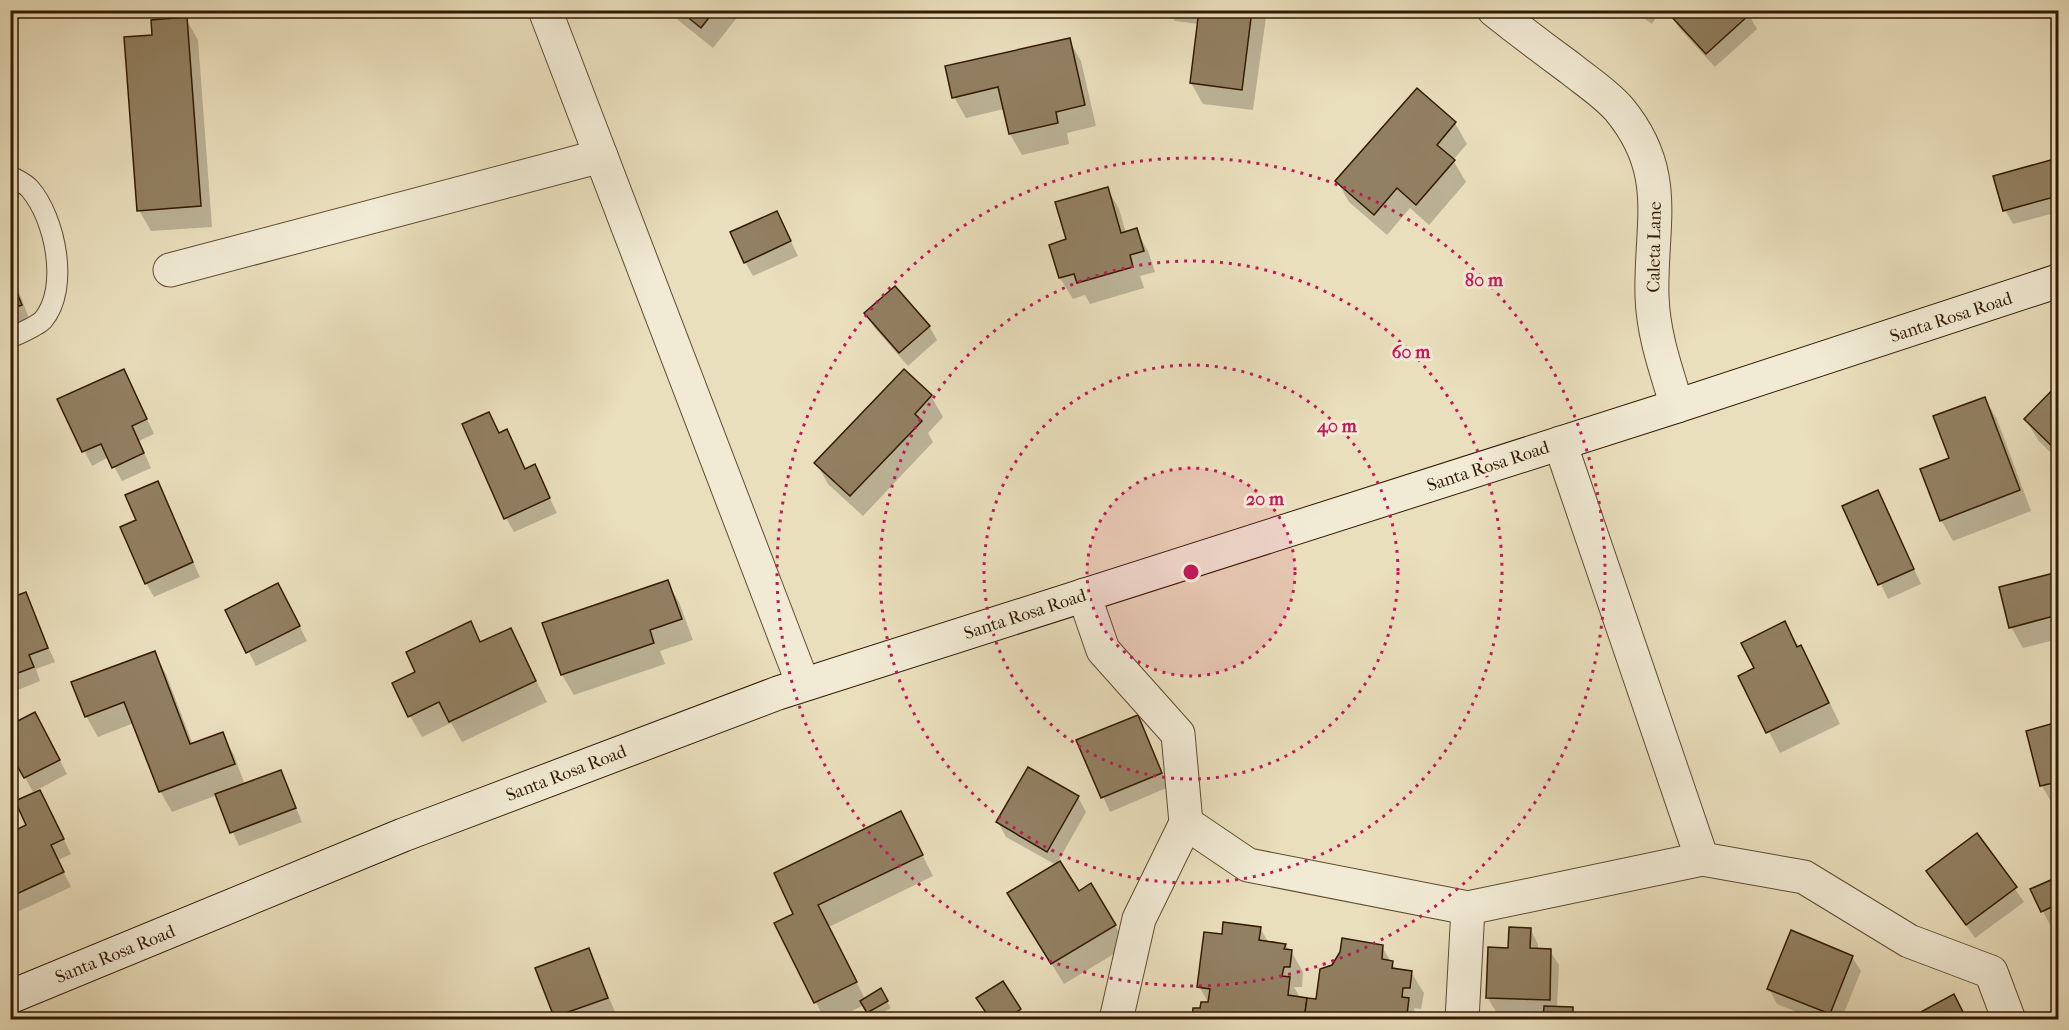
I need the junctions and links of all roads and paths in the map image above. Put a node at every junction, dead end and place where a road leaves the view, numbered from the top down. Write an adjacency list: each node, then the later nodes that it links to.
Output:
1 (545, 10): 3 (street)
2 (1494, 10): 8 (street, Caleta Lane)
3 (601, 156): 5 (street); 11 (street)
4 (10, 176): 7 (lane)
5 (170, 270)
6 (2058, 281): 8 (street, Santa Rosa Road)
7 (10, 338)
8 (1677, 406): 9 (street, Santa Rosa Road)
9 (1560, 443): 10 (street, Santa Rosa Road); 13 (street)
10 (1084, 596): 11 (street, Santa Rosa Road); 12 (street)
11 (803, 684): 15 (street, Santa Rosa Road)
12 (1186, 823): 14 (street); 16 (street)
13 (1702, 859): 14 (street); 18 (street)
14 (1468, 908): 17 (street)
15 (10, 997)
16 (1116, 1020)
17 (1462, 1020)
18 (2009, 1020)

